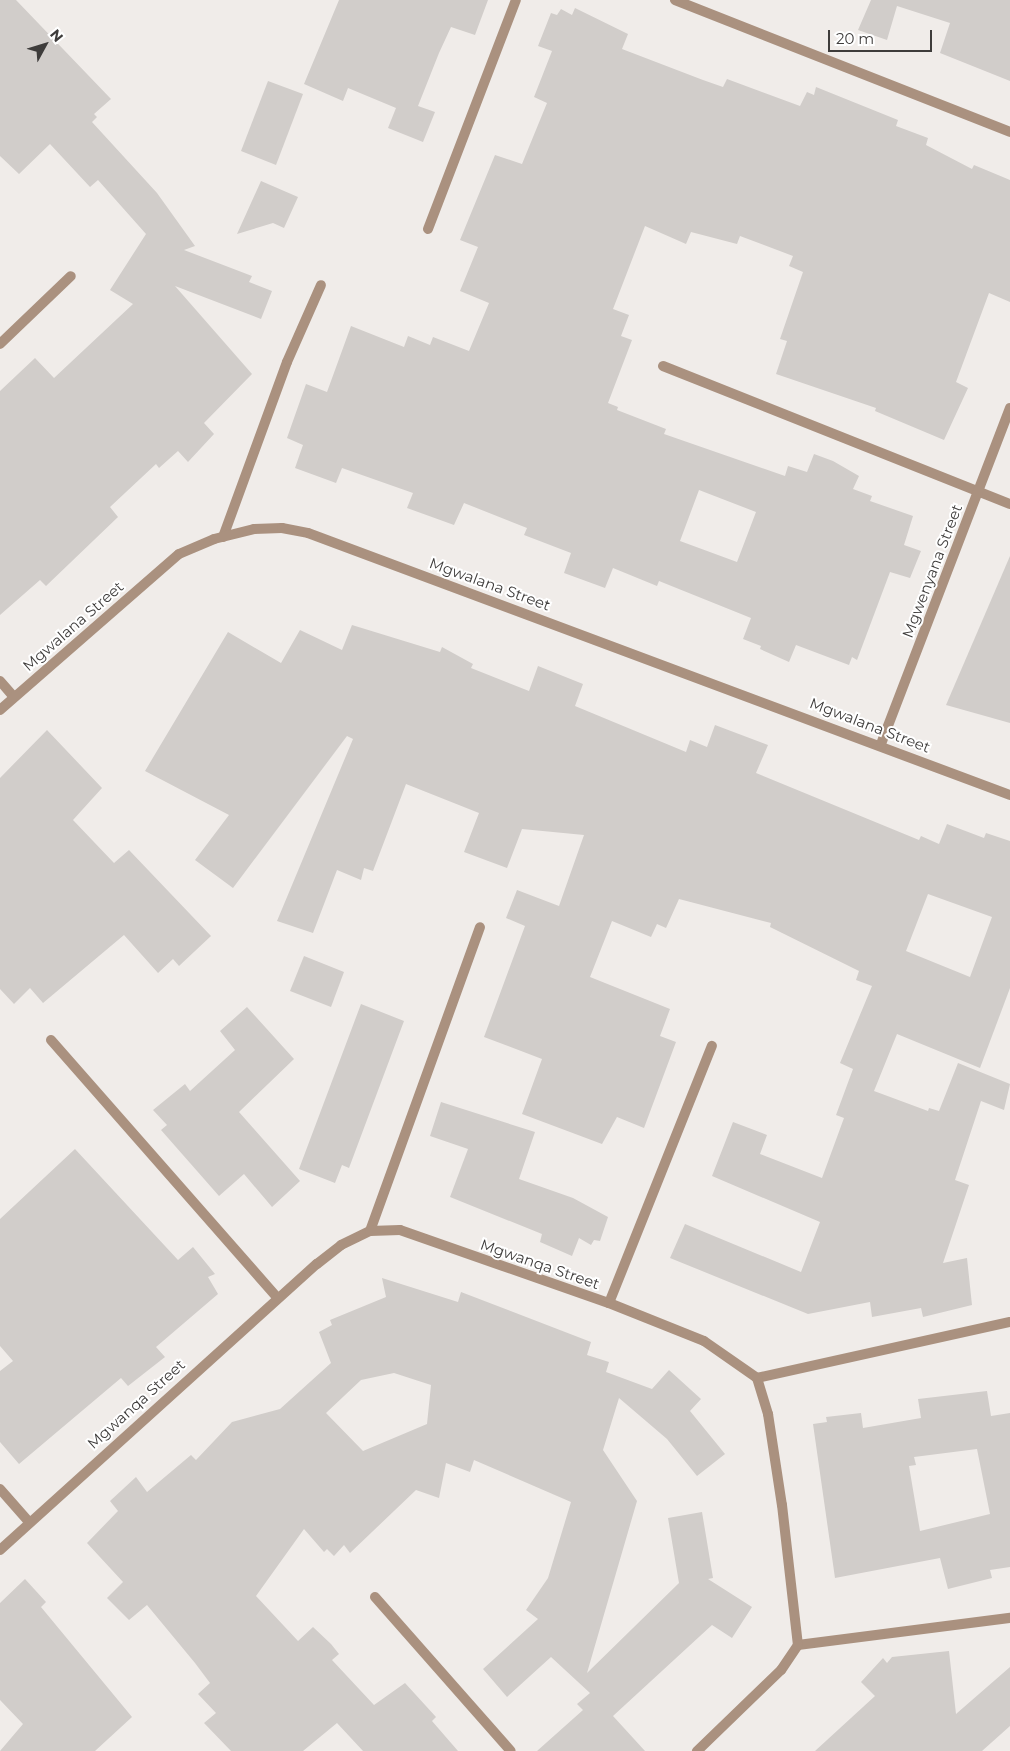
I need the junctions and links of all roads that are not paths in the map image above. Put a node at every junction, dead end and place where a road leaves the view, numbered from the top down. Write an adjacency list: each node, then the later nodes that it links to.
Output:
1 (516, 0): 4 (street)
2 (675, 0): 3 (street)
3 (1010, 132)
4 (428, 229)
5 (71, 276): 7 (street)
6 (321, 285): 12 (street)
7 (0, 344)
8 (663, 366): 10 (street)
9 (1010, 408): 10 (street, Mgwenyana Street)
10 (978, 492): 11 (street); 16 (street, Mgwenyana Street)
11 (1010, 504)
12 (223, 536): 14 (street, Mgwalana Street); 16 (street, Mgwalana Street)
13 (0, 681): 14 (street)
14 (14, 698): 15 (street, Mgwalana Street)
15 (0, 710)
16 (881, 744): 17 (street, Mgwalana Street)
17 (1010, 795)
18 (480, 927): 21 (street)
19 (50, 1040): 22 (street)
20 (712, 1046): 23 (street)
21 (370, 1231): 22 (street, Mgwanqa Street); 23 (street, Mgwanqa Street)
22 (276, 1296): 27 (street, Mgwanqa Street)
23 (609, 1303): 25 (street, Mgwanqa Street)
24 (1010, 1322): 25 (street)
25 (757, 1378): 31 (street)
26 (0, 1489): 27 (street)
27 (29, 1522): 28 (street, Mgwanqa Street)
28 (0, 1550)
29 (374, 1597): 32 (street)
30 (1010, 1618): 31 (street)
31 (798, 1645): 33 (street)
32 (511, 1751)
33 (697, 1751)

